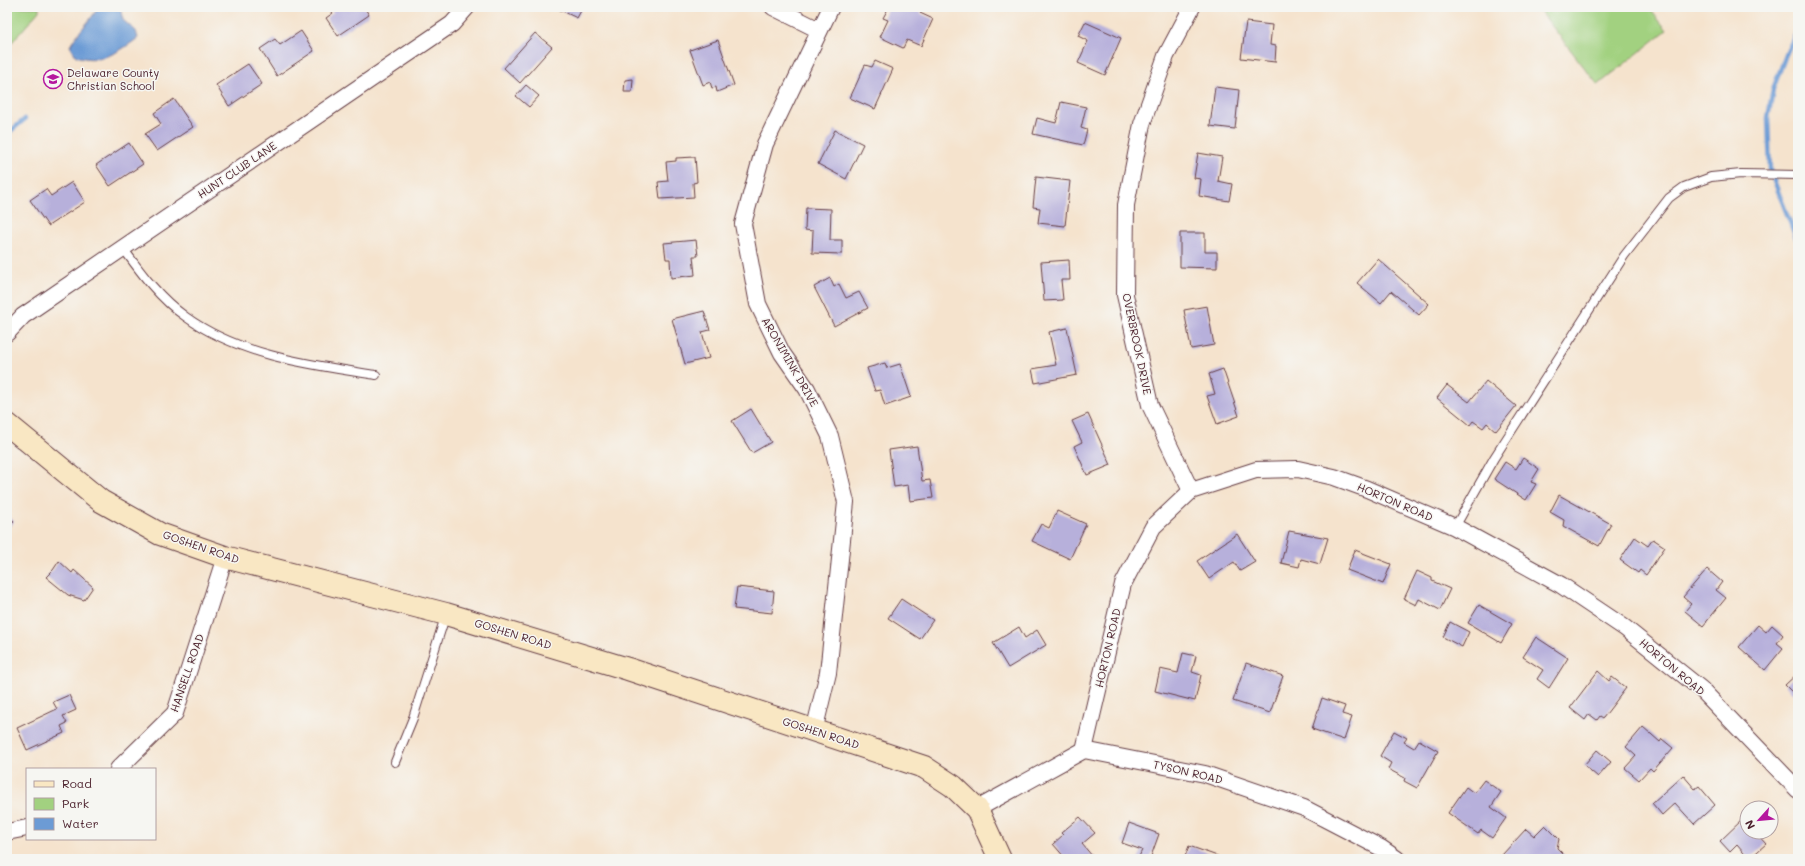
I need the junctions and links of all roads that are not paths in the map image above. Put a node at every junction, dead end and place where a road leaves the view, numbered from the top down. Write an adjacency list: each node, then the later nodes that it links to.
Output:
1 (466, 7): 7 (street, HUNT CLUB LANE)
2 (773, 7): 5 (street)
3 (831, 7): 5 (street, ARONIMINK DRIVE)
4 (1192, 7): 11 (street, OVERBROOK DRIVE)
5 (819, 30): 15 (street, ARONIMINK DRIVE)
6 (1798, 175): 12 (lane)
7 (123, 248): 8 (street, HUNT CLUB LANE); 9 (lane)
8 (7, 332)
9 (376, 375)
10 (7, 424): 13 (street, GOSHEN ROAD)
11 (1191, 492): 12 (street, HORTON ROAD); 16 (street, HORTON ROAD)
12 (1455, 527): 19 (street, HORTON ROAD)
13 (225, 558): 14 (street, GOSHEN ROAD); 18 (street, HANSELL ROAD)
14 (446, 614): 15 (street, GOSHEN ROAD); 17 (lane)
15 (814, 731): 20 (street, GOSHEN ROAD)
16 (1084, 750): 20 (street); 24 (street, TYSON ROAD)
17 (395, 762)
18 (119, 768)
19 (1798, 790)
20 (977, 810): 23 (street, GOSHEN ROAD)
21 (26, 828): 22 (street)
22 (7, 832)
23 (997, 858)
24 (1397, 859)

